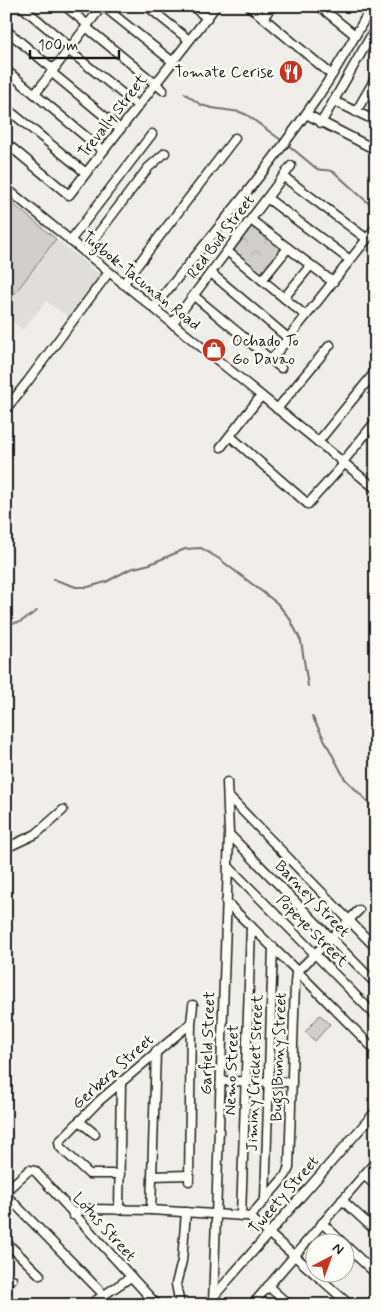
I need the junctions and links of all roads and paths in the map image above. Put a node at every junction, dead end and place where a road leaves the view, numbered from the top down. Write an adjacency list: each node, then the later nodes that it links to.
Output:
1 (21, 6): 18 (street)
2 (65, 6): 13 (street)
3 (103, 6): 13 (street); 19 (street)
4 (148, 6): 17 (street)
5 (192, 6): 11 (street)
6 (216, 6): 11 (street, Trevally Street)
7 (249, 6): 12 (street)
8 (272, 6): 12 (street)
9 (319, 6): 16 (street)
10 (372, 6): 16 (street)
11 (207, 18): 17 (street, Trevally Street)
12 (263, 18): 22 (street)
13 (87, 26): 18 (street); 24 (street)
14 (376, 27): 27 (street)
15 (6, 30): 21 (street)
16 (355, 35): 22 (street)
17 (189, 40): 19 (street, Trevally Street)
18 (69, 49): 21 (street); 28 (street)
19 (173, 62): 24 (street, Trevally Street)
20 (6, 70): 26 (street)
21 (52, 71): 26 (street); 34 (street)
22 (332, 75): 31 (street)
23 (376, 77): 30 (street)
24 (156, 84): 25 (street); 28 (street, Trevally Street)
25 (163, 90)
26 (35, 94): 39 (street)
27 (334, 101): 30 (street); 33 (street)
28 (138, 106): 34 (street, Trevally Street)
29 (6, 108): 42 (street)
30 (356, 112): 32 (street)
31 (306, 114): 33 (street); 62 (street)
32 (376, 121)
33 (321, 123): 38 (street)
34 (120, 129): 39 (street, Trevally Street)
35 (152, 134): 49 (street)
36 (235, 138): 59 (street)
37 (6, 143): 42 (street, Trevally Street)
38 (376, 150)
39 (103, 151): 42 (street, Trevally Street)
40 (165, 153): 52 (street)
41 (291, 166): 43 (street, Red Bud Street)
42 (86, 173)
43 (284, 177): 45 (street, Red Bud Street); 48 (street)
44 (6, 188): 49 (street, Tugbok-Tacunan Road)
45 (267, 198): 46 (street, Red Bud Street); 53 (street)
46 (250, 220): 50 (street); 51 (street, Red Bud Street)
47 (374, 230): 48 (street)
48 (367, 239): 53 (street)
49 (70, 241): 52 (street, Tugbok-Tacunan Road)
50 (288, 248): 54 (street); 57 (street)
51 (228, 251): 56 (street, Red Bud Street); 57 (street)
52 (84, 252): 55 (street, Tugbok-Tacunan Road)
53 (350, 260): 58 (street)
54 (310, 265): 58 (street); 61 (street)
55 (109, 272): 59 (street, Tugbok-Tacunan Road); 71 (street)
56 (211, 273): 60 (street, Red Bud Street); 65 (street)
57 (262, 280): 61 (street)
58 (333, 282): 63 (street)
59 (123, 284): 62 (street, Tugbok-Tacunan Road)
60 (194, 296): 64 (street, Red Bud Street); 67 (street)
61 (284, 298): 63 (street)
62 (153, 308): 64 (street, Tugbok-Tacunan Road)
63 (306, 316): 65 (street)
64 (172, 324): 70 (street, Tugbok-Tacunan Road)
65 (288, 338): 67 (street)
66 (330, 345): 72 (street)
67 (271, 360): 68 (street)
68 (281, 368)
69 (375, 372): 75 (street)
70 (261, 396): 72 (street, Tugbok-Tacunan Road); 74 (street)
71 (10, 404)
72 (277, 410): 75 (street, Tugbok-Tacunan Road)
73 (376, 421): 77 (street)
74 (230, 436): 76 (street); 77 (street)
75 (318, 442): 77 (street, Tugbok-Tacunan Road)
76 (220, 448)
77 (343, 463): 78 (street, Tugbok-Tacunan Road)
78 (375, 486)
79 (228, 782): 80 (street, Garfield Street)
80 (229, 797): 82 (street, Garfield Street); 87 (street)
81 (63, 810): 83 (street)
82 (229, 834): 84 (street, Garfield Street); 89 (street, Barney Street)
83 (6, 848)
84 (228, 866): 85 (street, Garfield Street); 92 (street, Popeye Street)
85 (226, 902): 88 (street); 101 (street, Garfield Street)
86 (359, 910): 87 (street, Bugs Bunny Street)
87 (349, 920): 89 (street, Bugs Bunny Street); 91 (street)
88 (251, 926): 90 (street); 102 (street, Nemo Street)
89 (331, 938): 92 (street, Bugs Bunny Street); 94 (street, Barney Street)
90 (273, 947): 93 (street); 103 (street, Jiminy Cricket Street)
91 (376, 948)
92 (315, 954): 93 (street, Bugs Bunny Street); 96 (street, Popeye Street)
93 (298, 971): 99 (street); 104 (street, Bugs Bunny Street)
94 (376, 984)
95 (193, 1005): 97 (street)
96 (376, 1016)
97 (191, 1023): 98 (street, Gerbera Street); 111 (street)
98 (156, 1051): 100 (street, Gerbera Street); 111 (street)
99 (376, 1051)
100 (121, 1081): 106 (street, Gerbera Street); 109 (street)
101 (221, 1081): 102 (street); 120 (street, Garfield Street)
102 (246, 1082): 103 (street); 122 (street, Nemo Street)
103 (268, 1082): 104 (street); 115 (street, Jiminy Cricket Street)
104 (292, 1082): 115 (street, Bugs Bunny Street)
105 (376, 1111): 125 (street, Tweety Street)
106 (79, 1121): 107 (street); 109 (street, Gerbera Street)
107 (95, 1134)
108 (376, 1161): 110 (street)
109 (120, 1174): 117 (street)
110 (364, 1175): 112 (street); 116 (street)
111 (152, 1176): 118 (street)
112 (376, 1186)
113 (6, 1191): 121 (street, Lotus Street)
114 (6, 1195): 136 (street)
115 (265, 1200): 122 (street, Bugs Bunny Street)
116 (342, 1200): 123 (street); 124 (street)
117 (119, 1210): 118 (street); 121 (street)
118 (152, 1210): 119 (street)
119 (186, 1212): 120 (street); 140 (street)
120 (217, 1214): 122 (street); 137 (street, Garfield Street)
121 (73, 1215): 133 (street, Lotus Street)
122 (246, 1216): 125 (street)
123 (322, 1223): 126 (street); 129 (street)
124 (376, 1232)
125 (269, 1233): 129 (street); 137 (street, Tweety Street)
126 (334, 1234)
127 (6, 1242): 132 (street)
128 (354, 1253): 131 (street)
129 (295, 1255): 130 (street); 135 (street)
130 (304, 1263)
131 (376, 1274)
132 (40, 1276)
133 (131, 1277): 136 (street); 138 (street, Lotus Street)
134 (327, 1284): 143 (street)
135 (268, 1286): 141 (street); 142 (street)
136 (104, 1295): 139 (street)
137 (214, 1300)
138 (151, 1303)
139 (89, 1305)
140 (180, 1305)
141 (252, 1305)
142 (289, 1305)
143 (350, 1305)

